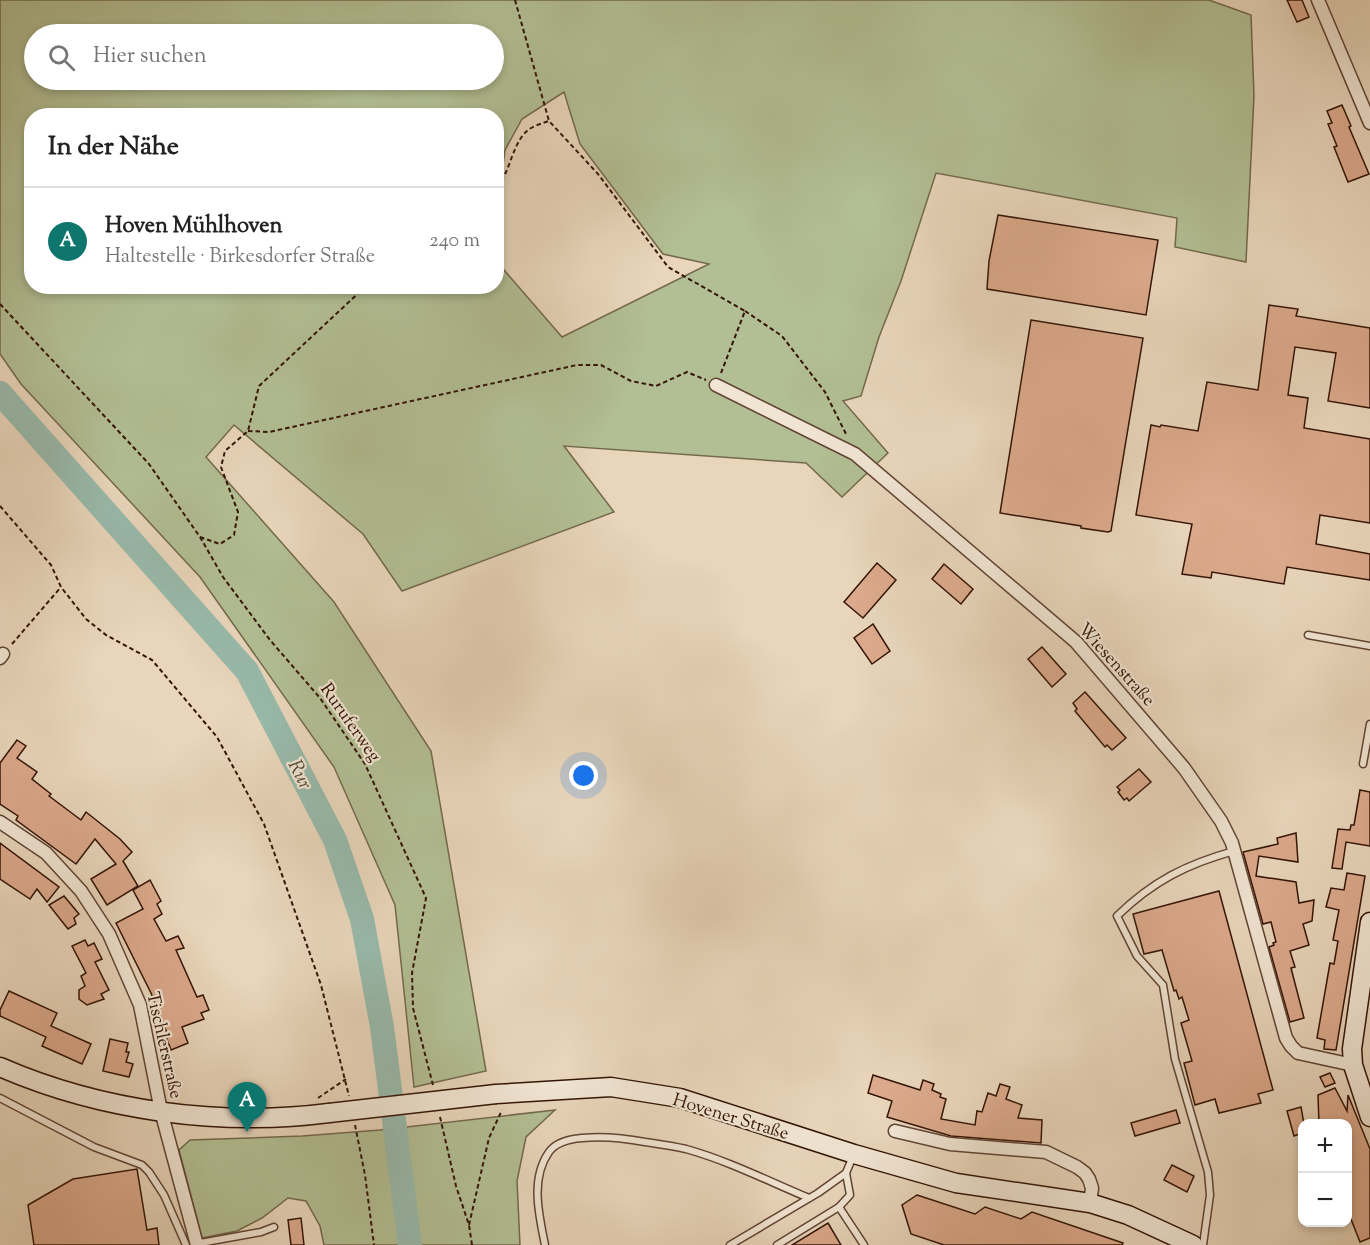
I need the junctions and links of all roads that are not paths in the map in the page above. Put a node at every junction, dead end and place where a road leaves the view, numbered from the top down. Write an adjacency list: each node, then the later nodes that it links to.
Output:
1 (1318, 0): 2 (street)
2 (1370, 123)
3 (716, 385): 9 (street, Wiesenstraße)
4 (1308, 635): 5 (lane)
5 (1370, 646)
6 (1370, 724): 7 (lane)
7 (1363, 764)
8 (0, 822): 16 (street, Tischlerstraße)
9 (1234, 851): 12 (street, Wiesenstraße); 31 (lane)
10 (1370, 922): 11 (main road)
11 (1368, 943): 12 (main road)
12 (1353, 1065): 14 (main road)
13 (0, 1067): 16 (main road, Hovener Straße)
14 (1366, 1090): 17 (main road)
15 (0, 1098): 25 (lane)
16 (161, 1111): 19 (main road, Hovener Straße, bridge); 25 (street, Tischlerstraße)
17 (1370, 1117)
18 (895, 1131): 22 (street)
19 (854, 1154): 20 (lane); 22 (main road, Hovener Straße)
20 (846, 1173): 21 (lane); 23 (lane)
21 (809, 1198): 26 (lane); 27 (lane)
22 (1090, 1203): 30 (main road, Hovener Straße)
23 (838, 1207): 28 (lane); 29 (lane)
24 (274, 1227): 25 (lane)
25 (193, 1245)
26 (545, 1245)
27 (730, 1245)
28 (777, 1245)
29 (864, 1245)
30 (1193, 1245)
31 (1203, 1245)

